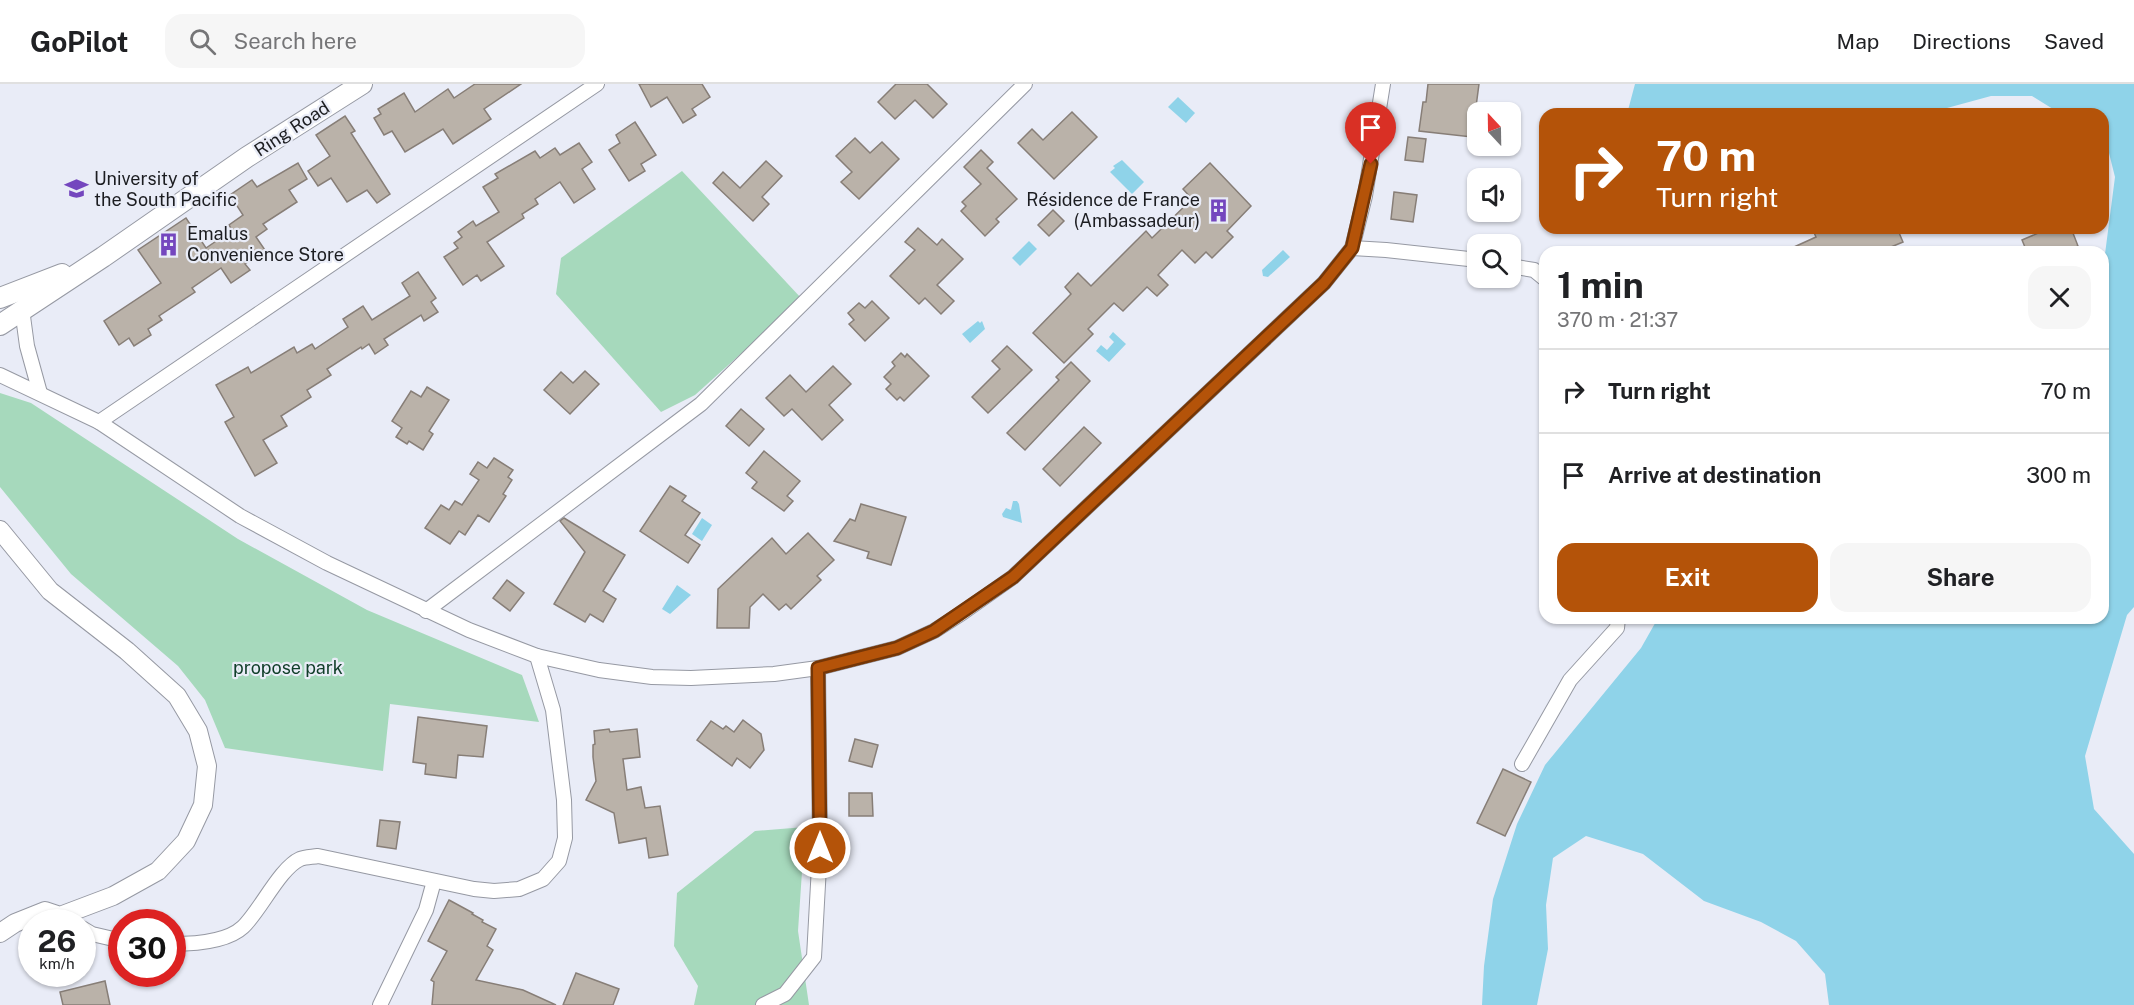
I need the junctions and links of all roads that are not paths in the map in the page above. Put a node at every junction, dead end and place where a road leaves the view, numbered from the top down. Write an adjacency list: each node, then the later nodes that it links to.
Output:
1 (362, 84): 6 (main road, Ring Road)
2 (597, 84): 15 (street)
3 (1025, 84): 17 (street)
4 (1383, 84): 5 (street)
5 (1352, 248): 7 (street); 20 (street)
6 (103, 257): 10 (main road, Ring Road); 11 (main road, Ring Road)
7 (1467, 259)
8 (1521, 268): 9 (street)
9 (1539, 274)
10 (0, 298)
11 (22, 309): 12 (main road, Ring Road); 14 (street)
12 (0, 325)
13 (0, 375): 14 (street)
14 (40, 393): 15 (street)
15 (99, 422): 17 (street)
16 (0, 530): 23 (street)
17 (426, 611): 19 (street)
18 (1617, 624): 21 (street)
19 (537, 656): 20 (street); 22 (street)
20 (818, 668): 28 (street)
21 (1522, 764)
22 (434, 881): 26 (street); 27 (street)
23 (86, 909)
24 (18, 922): 25 (street)
25 (0, 933)
26 (186, 944)
27 (380, 1005)
28 (763, 1005)

